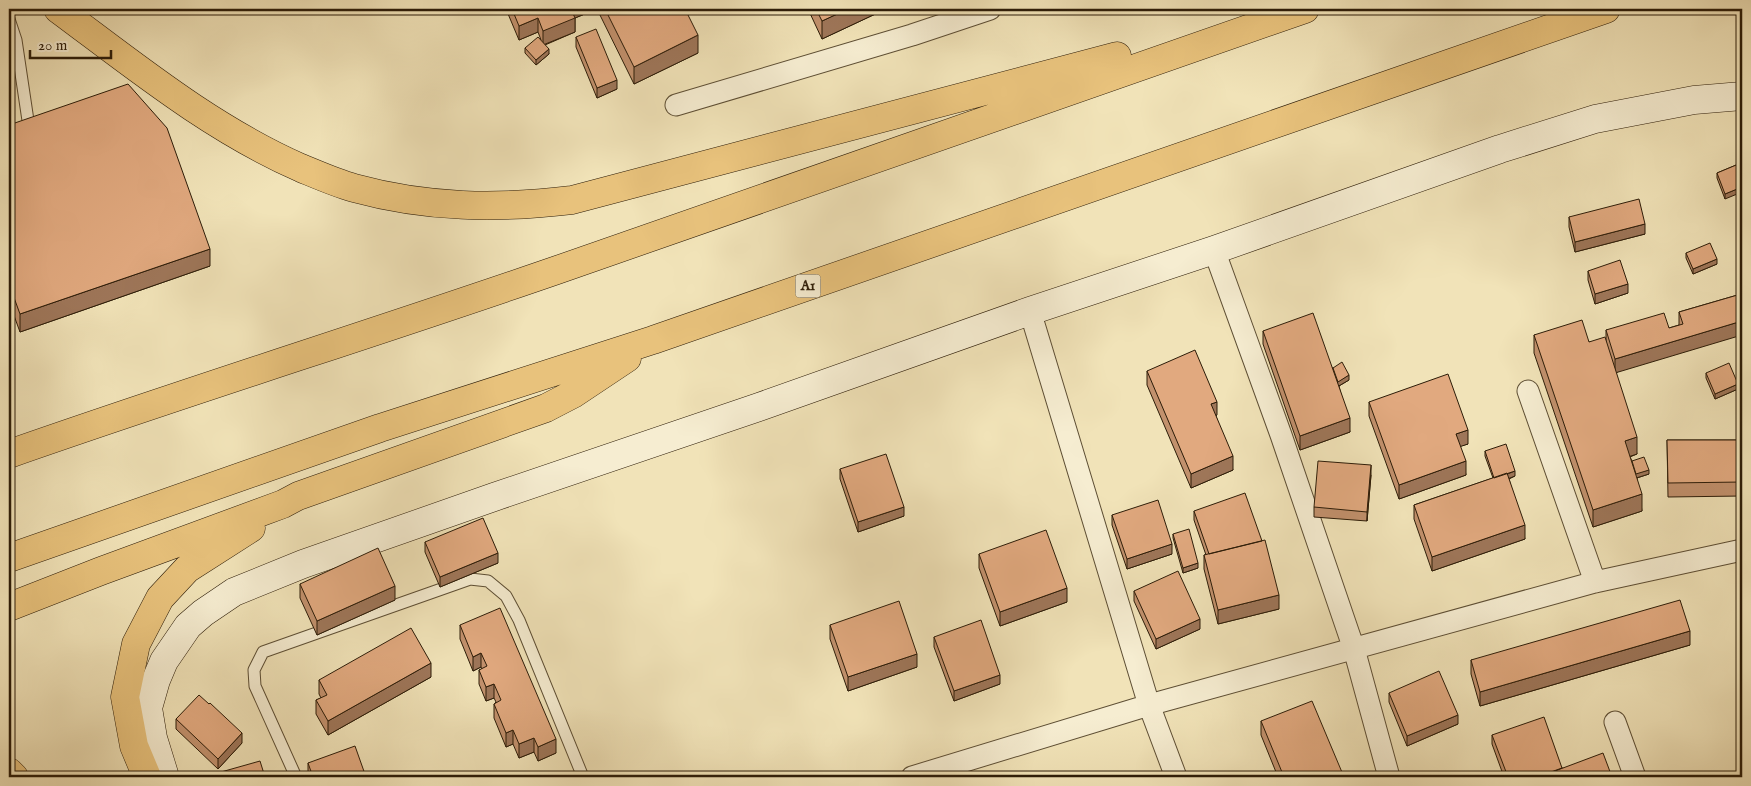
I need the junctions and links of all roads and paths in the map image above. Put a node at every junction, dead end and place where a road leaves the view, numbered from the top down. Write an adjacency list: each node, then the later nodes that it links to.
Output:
1 (58, 9): 3 (main road)
2 (990, 9): 8 (street)
3 (1292, 9)
4 (1306, 9): 14 (main road)
5 (1606, 9): 12 (main road, A1)
6 (9, 19): 9 (lane)
7 (1742, 96): 10 (street)
8 (676, 104)
9 (9, 142)
10 (1214, 250): 11 (street); 20 (street)
11 (1030, 311): 21 (street); 26 (street)
12 (653, 340): 15 (main road); 17 (main road, A1)
13 (1528, 391): 18 (street)
14 (9, 454)
15 (298, 496): 19 (main road); 25 (main road)
16 (1742, 550): 18 (street)
17 (9, 558)
18 (1595, 582): 20 (street)
19 (9, 607)
20 (1354, 650): 21 (street); 31 (street)
21 (1149, 705): 29 (street); 30 (street)
22 (1616, 722): 32 (street)
23 (9, 772): 24 (main road)
24 (14, 777)
25 (147, 777)
26 (165, 777)
27 (296, 777): 28 (lane)
28 (583, 777)
29 (912, 777)
30 (1176, 777)
31 (1389, 777)
32 (1635, 777)

